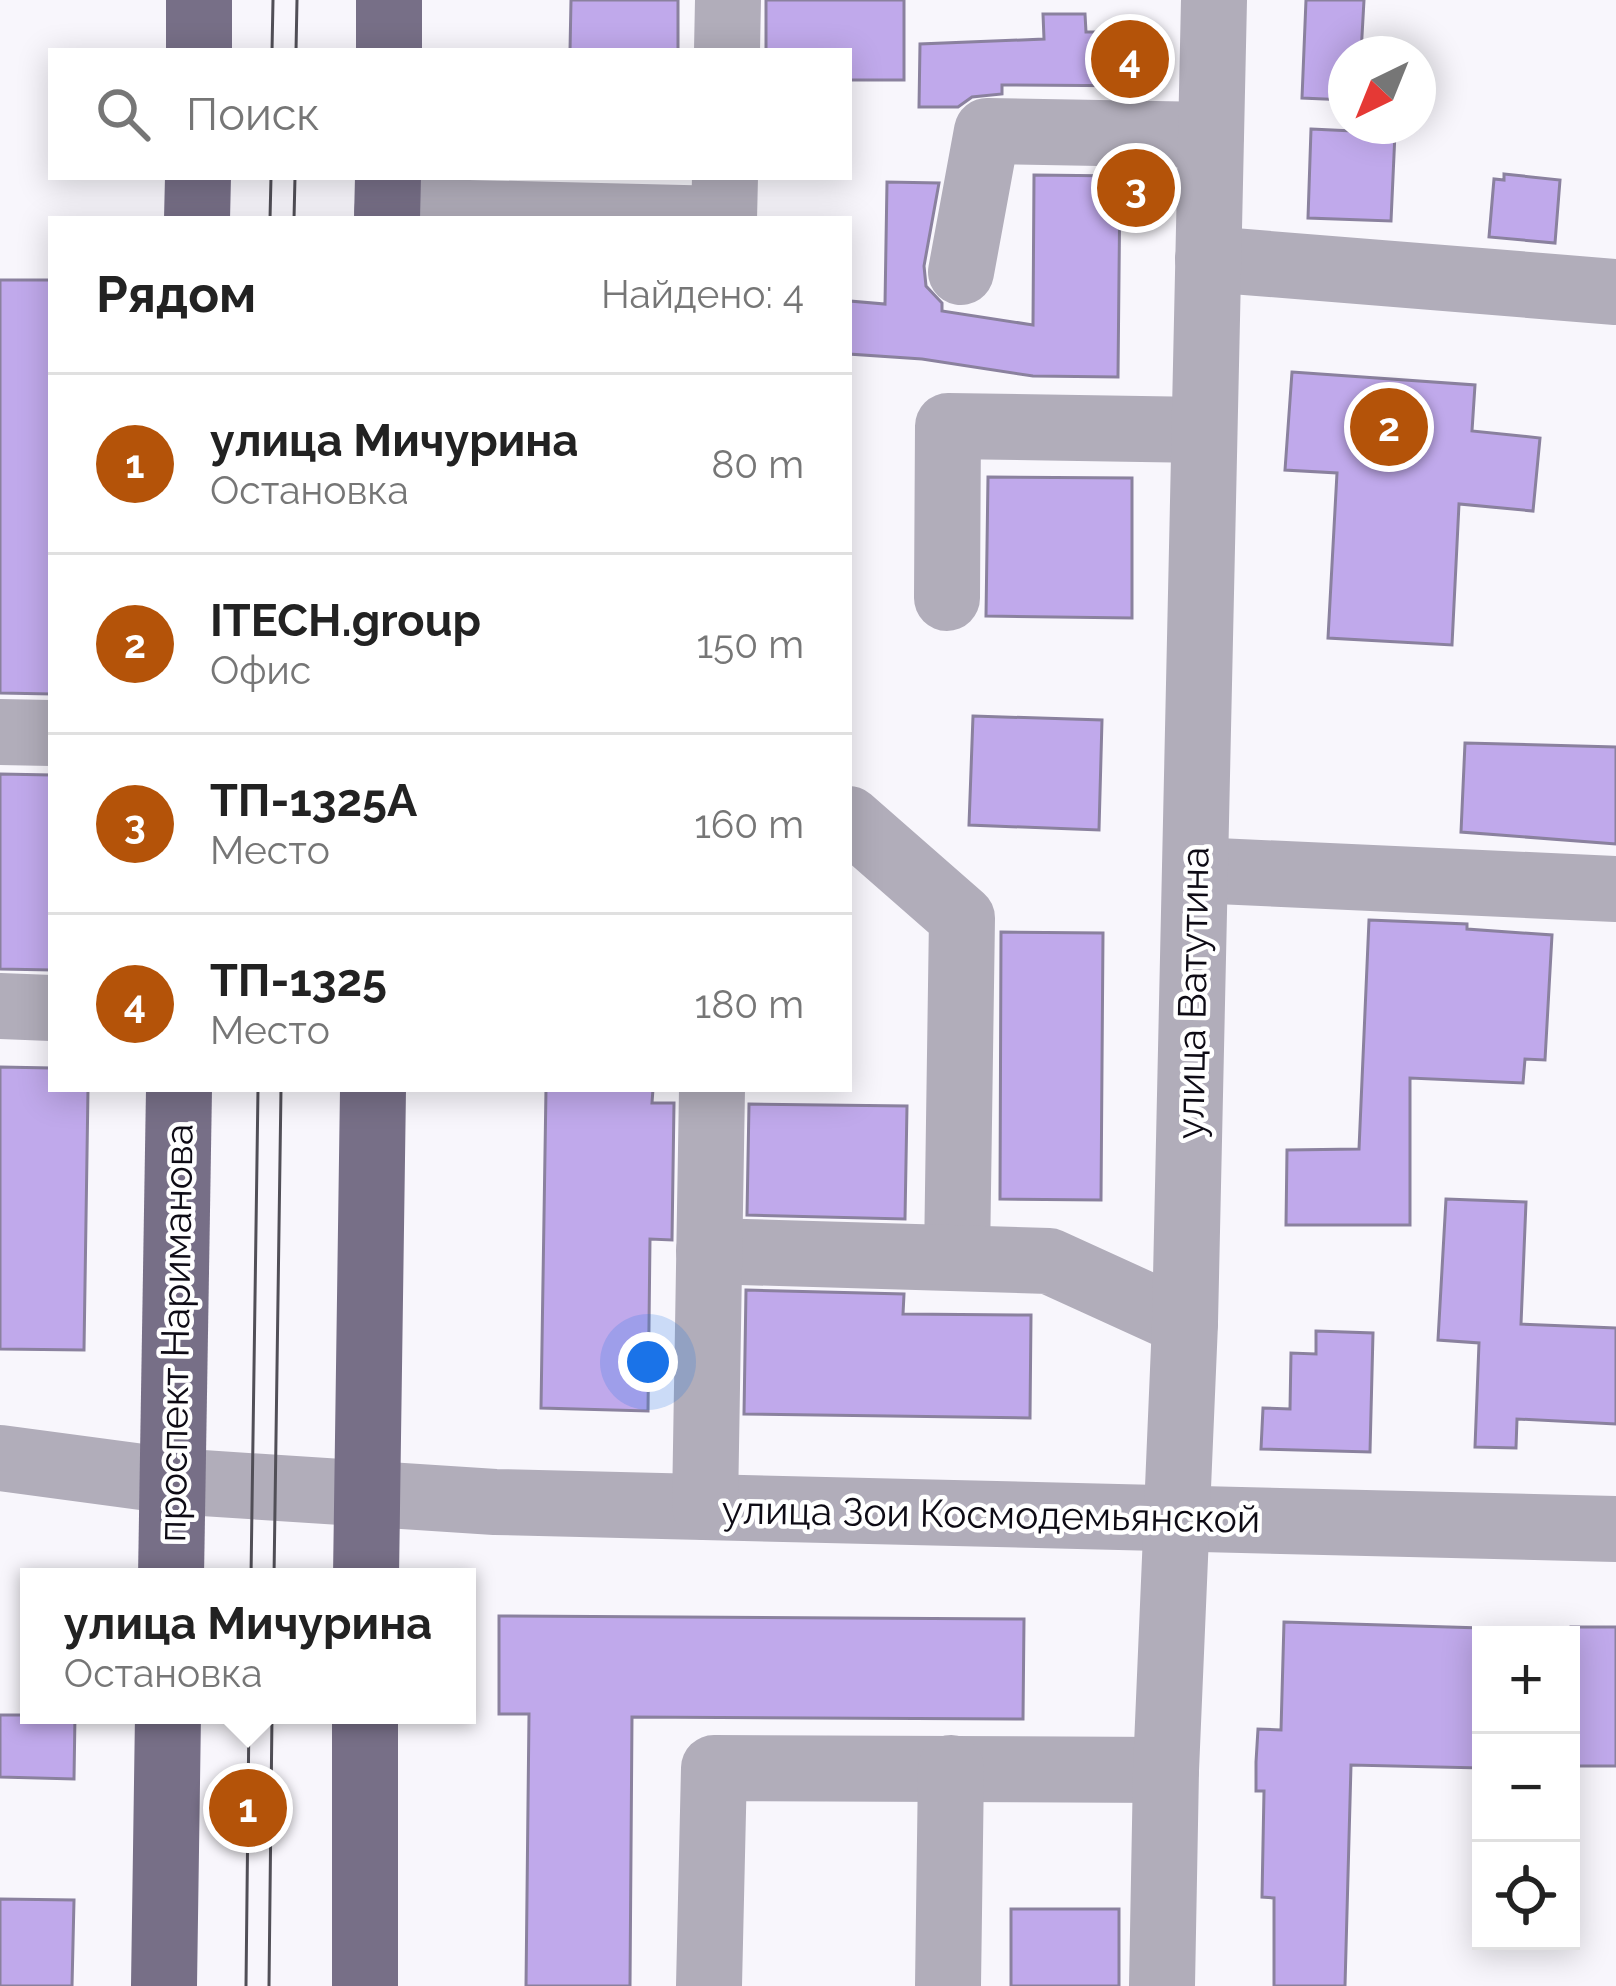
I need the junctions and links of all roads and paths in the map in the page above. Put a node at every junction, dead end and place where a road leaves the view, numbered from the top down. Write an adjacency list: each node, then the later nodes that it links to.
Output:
1 (199, 0): 5 (main road)
2 (389, 0): 6 (main road)
3 (728, 0): 7 (street)
4 (1214, 0): 8 (street, улица Ватутина)
5 (199, 48)
6 (388, 48)
7 (727, 48)
8 (1211, 135): 15 (street, улица Ватутина); 16 (street)
9 (198, 180): 12 (main road)
10 (725, 180): 14 (street)
11 (387, 202): 13 (street)
12 (197, 216)
13 (665, 216)
14 (724, 216)
15 (1208, 260): 17 (street); 18 (street, улица Ватутина)
16 (961, 272)
17 (1616, 292)
18 (1204, 430): 19 (street); 23 (street, улица Ватутина)
19 (947, 598)
20 (0, 732): 21 (street)
21 (48, 733)
22 (852, 822): 31 (street)
23 (1195, 870): 24 (street); 32 (street, улица Ватутина)
24 (1616, 889)
25 (0, 1006): 26 (street)
26 (48, 1008)
27 (179, 1092): 34 (main road, проспект Нариманова)
28 (373, 1092): 35 (main road)
29 (712, 1092): 30 (street)
30 (709, 1251): 31 (street); 36 (street)
31 (957, 1258): 32 (street)
32 (1185, 1323): 37 (street, улица Ватутина)
33 (0, 1458): 34 (street, улица Зои Космодемьянской)
34 (172, 1481): 35 (street, улица Зои Космодемьянской); 39 (main road, проспект Нариманова)
35 (367, 1493): 36 (street, улица Зои Космодемьянской); 40 (main road)
36 (705, 1507): 37 (street, улица Зои Космодемьянской)
37 (1179, 1518): 38 (street, улица Зои Космодемьянской); 44 (street, улица Ватутина)
38 (1616, 1529)
39 (171, 1568)
40 (365, 1568)
41 (168, 1724): 45 (main road)
42 (365, 1724): 46 (main road)
43 (951, 1768): 44 (street); 47 (street); 48 (street)
44 (1166, 1770): 49 (street, улица Ватутина)
45 (164, 1986)
46 (365, 1986)
47 (709, 1986)
48 (948, 1986)
49 (1162, 1986)

